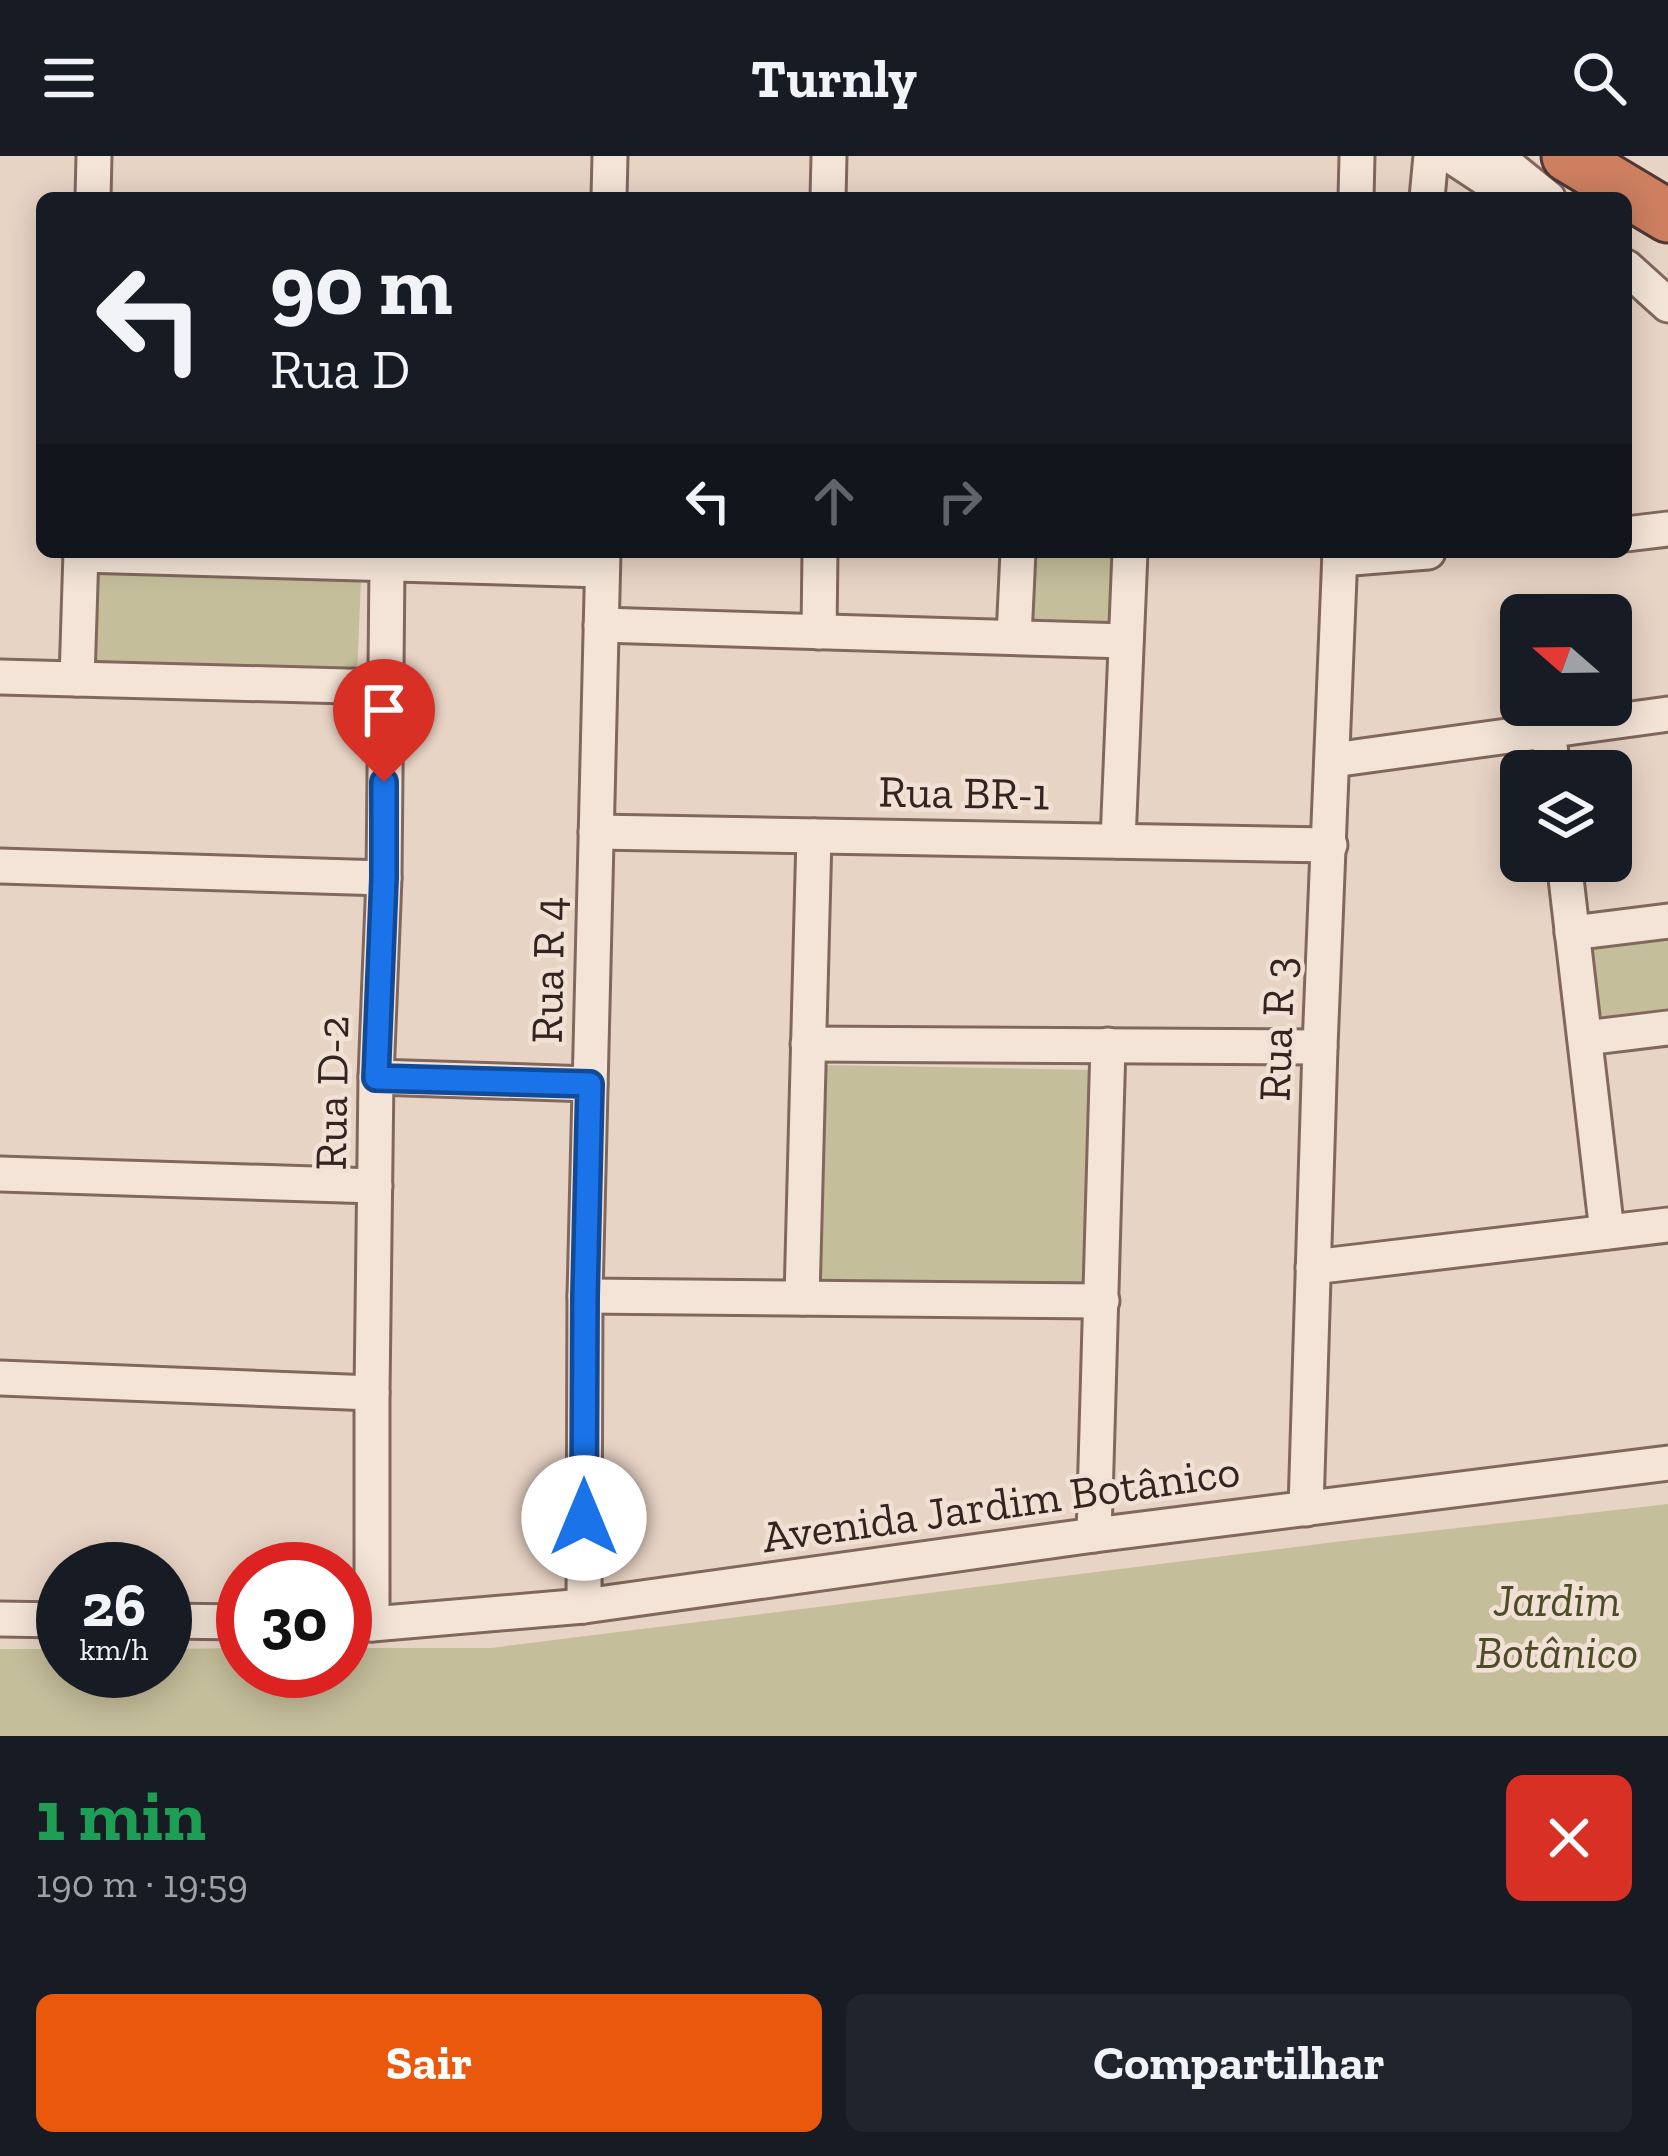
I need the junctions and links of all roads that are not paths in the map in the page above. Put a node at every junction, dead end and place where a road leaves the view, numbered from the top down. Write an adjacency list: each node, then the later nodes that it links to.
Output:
1 (94, 156): 9 (street)
2 (610, 156): 10 (street)
3 (829, 156): 11 (street)
4 (1357, 156): 12 (street)
5 (1496, 156): 15 (street)
6 (1568, 156): 16 (highway)
7 (1619, 156): 18 (highway)
8 (1433, 158): 13 (street); 14 (street)
9 (92, 192)
10 (609, 192)
11 (828, 192)
12 (1356, 192)
13 (1428, 192)
14 (1502, 192)
15 (1541, 192)
16 (1627, 192)
17 (1632, 195): 19 (highway)
18 (1668, 205)
19 (1668, 217)
20 (1632, 272): 21 (street)
21 (1668, 305)
22 (1668, 529): 23 (street)
23 (1632, 533)
24 (81, 558): 37 (street)
25 (208, 558): 31 (street)
26 (820, 558): 33 (street)
27 (1018, 558): 34 (street)
28 (1130, 558): 35 (street)
29 (1340, 558): 42 (street, Rua R 3)
30 (603, 561): 31 (street); 32 (street, Rua R 4)
31 (387, 565): 38 (street, Rua D-2)
32 (601, 625): 33 (street); 43 (street, Rua R 4)
33 (819, 632): 34 (street)
34 (1014, 637): 35 (street)
35 (1126, 640): 45 (street)
36 (0, 676): 37 (street)
37 (77, 679): 38 (street)
38 (384, 687): 48 (street, Rua D-2)
39 (1668, 714): 40 (street)
40 (1548, 729): 41 (street); 42 (street)
41 (1550, 750)
42 (1333, 760): 46 (street, Rua R 3)
43 (596, 832): 44 (street, Rua BR-1); 58 (street, Rua R 4)
44 (814, 836): 45 (street, Rua BR-1); 54 (street)
45 (1118, 841): 46 (street, Rua BR-1)
46 (1330, 845): 56 (street, Rua R 3)
47 (0, 866): 48 (street)
48 (384, 878): 57 (street, Rua D-2)
49 (1566, 882): 51 (street)
50 (1668, 921): 51 (street)
51 (1572, 933): 53 (street)
52 (1668, 1028): 53 (street)
53 (1585, 1038): 62 (street)
54 (808, 1044): 55 (street); 65 (street)
55 (1108, 1046): 56 (street); 66 (street)
56 (1320, 1046): 63 (street, Rua R 3)
57 (376, 1078): 58 (street); 60 (street, Rua D-2)
58 (590, 1084): 64 (street, Rua R 4)
59 (0, 1174): 60 (street)
60 (375, 1186): 68 (street, Rua D-2)
61 (1668, 1225): 62 (street)
62 (1607, 1232): 63 (street)
63 (1313, 1267): 70 (street, Rua R 3)
64 (585, 1296): 65 (street); 73 (street, Rua R 4)
65 (802, 1298): 66 (street)
66 (1102, 1301): 71 (street)
67 (0, 1378): 68 (street)
68 (372, 1393): 72 (street, Rua D-2)
69 (1668, 1463): 70 (street, Avenida Jardim Botânico)
70 (1306, 1509): 71 (street, Avenida Jardim Botânico)
71 (1094, 1534): 73 (street, Avenida Jardim Botânico)
72 (363, 1542)
73 (584, 1606): 76 (street, Avenida Jardim Botânico)
74 (0, 1619): 75 (street)
75 (36, 1620)
76 (372, 1623)

